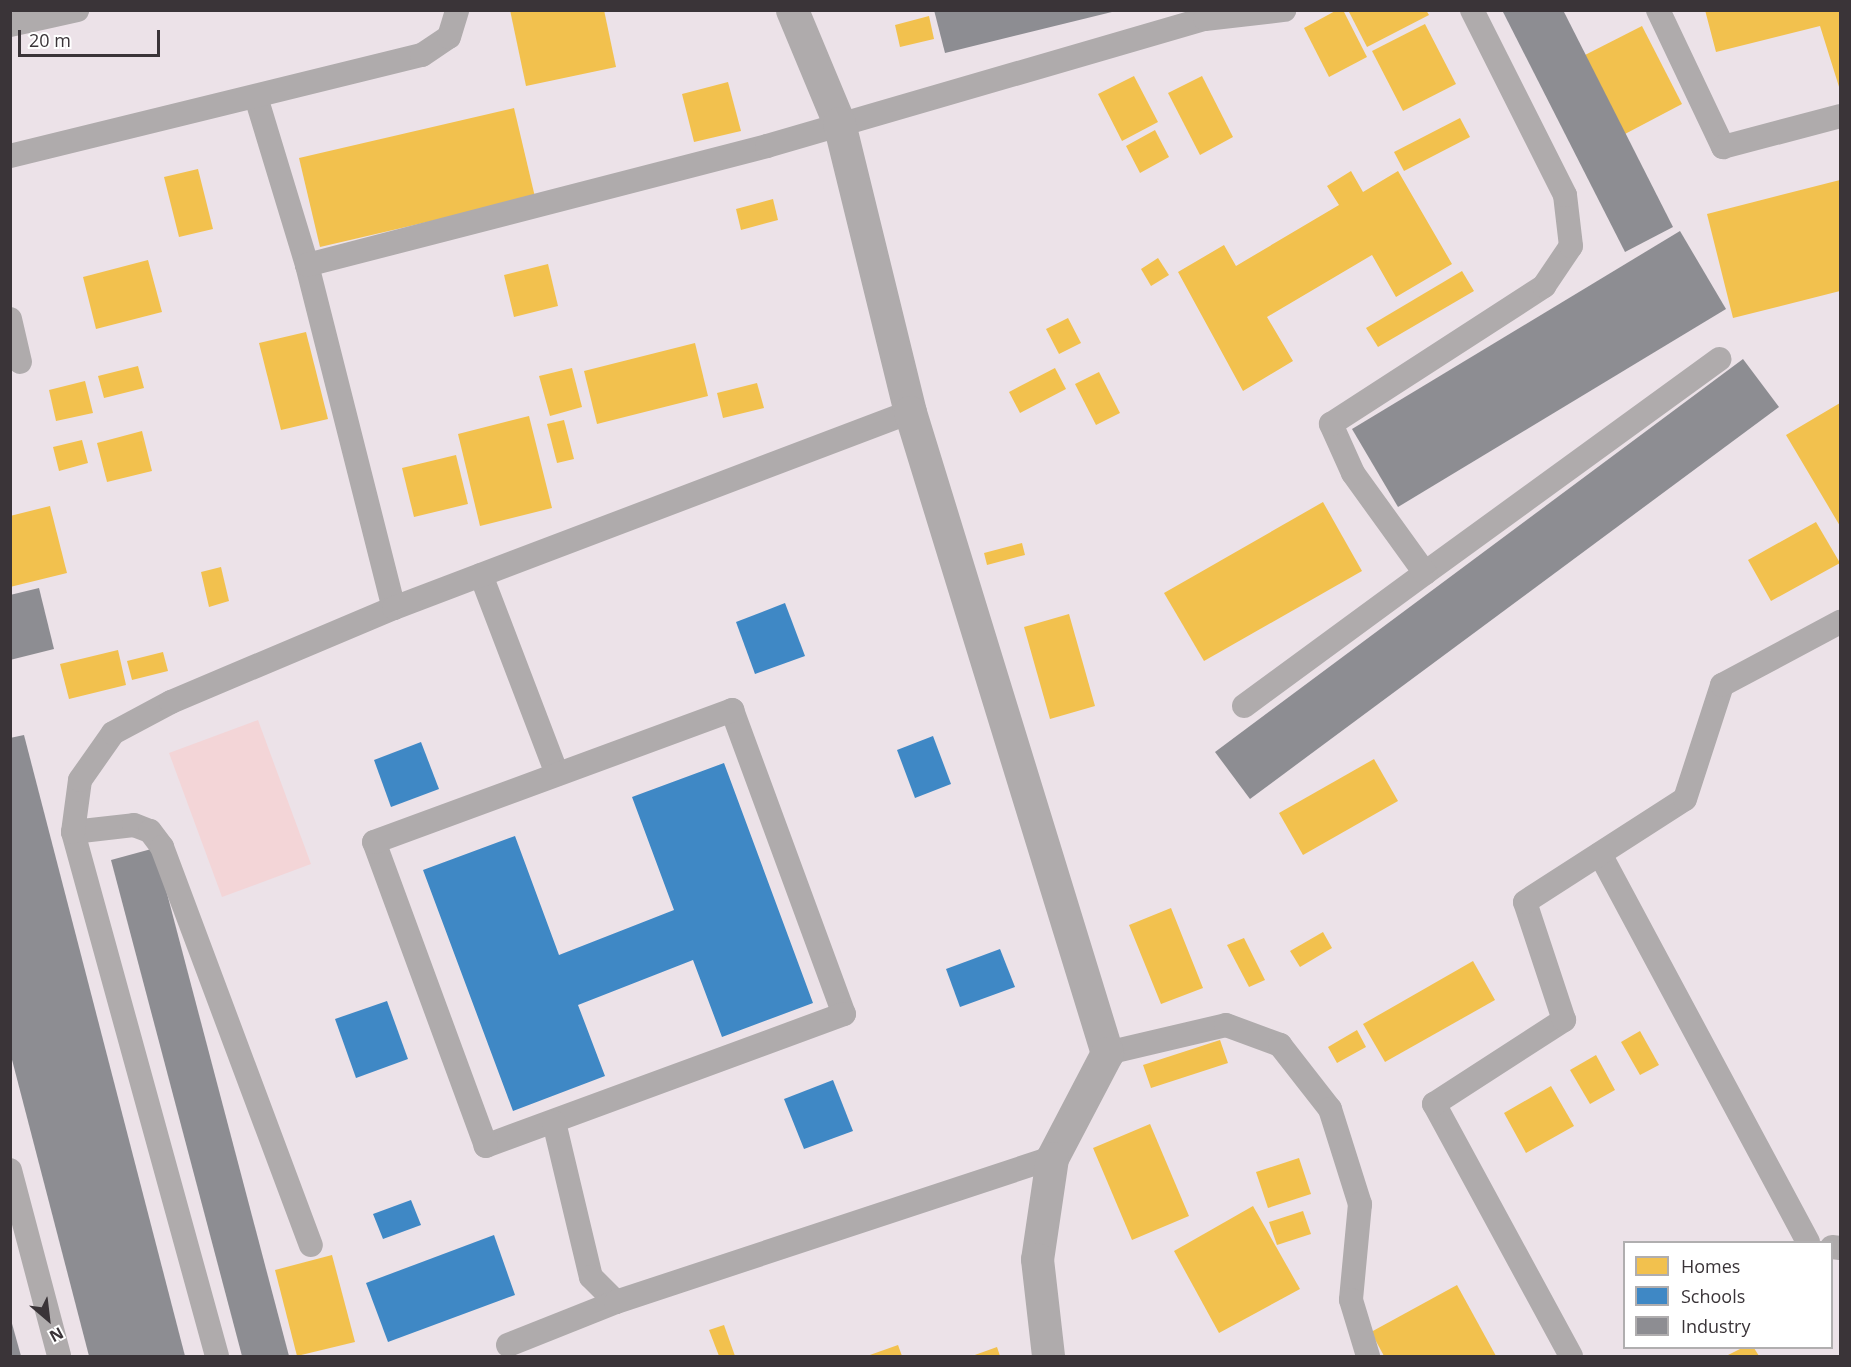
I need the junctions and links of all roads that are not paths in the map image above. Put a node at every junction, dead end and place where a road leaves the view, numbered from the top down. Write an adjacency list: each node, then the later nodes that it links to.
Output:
1 (77, 10): 7 (lane)
2 (456, 10): 8 (lane)
3 (792, 10): 10 (street)
4 (1284, 10): 10 (lane)
5 (1472, 10): 17 (lane)
6 (1659, 10): 9 (lane)
7 (10, 26)
8 (256, 97): 11 (lane); 12 (lane)
9 (1840, 117)
10 (839, 123): 12 (lane); 16 (street)
11 (10, 156)
12 (307, 265): 19 (lane)
13 (10, 319): 15 (lane)
14 (1720, 359): 17 (lane)
15 (20, 362)
16 (910, 412): 18 (lane); 25 (street)
17 (1425, 573): 21 (lane)
18 (480, 575): 19 (lane); 22 (lane)
19 (394, 608): 23 (lane)
20 (1840, 622): 24 (lane)
21 (1244, 706)
22 (557, 774): 26 (lane); 26 (lane)
23 (73, 832): 30 (lane); 34 (lane)
24 (1599, 854): 29 (lane); 37 (lane)
25 (1107, 1053): 27 (street); 36 (lane)
26 (554, 1122): 31 (lane)
27 (1052, 1158): 31 (lane); 35 (street)
28 (10, 1170): 33 (lane)
29 (1807, 1241)
30 (311, 1245)
31 (616, 1302): 32 (lane)
32 (508, 1345)
33 (59, 1356)
34 (218, 1356)
35 (1048, 1356)
36 (1368, 1356)
37 (1571, 1356)

